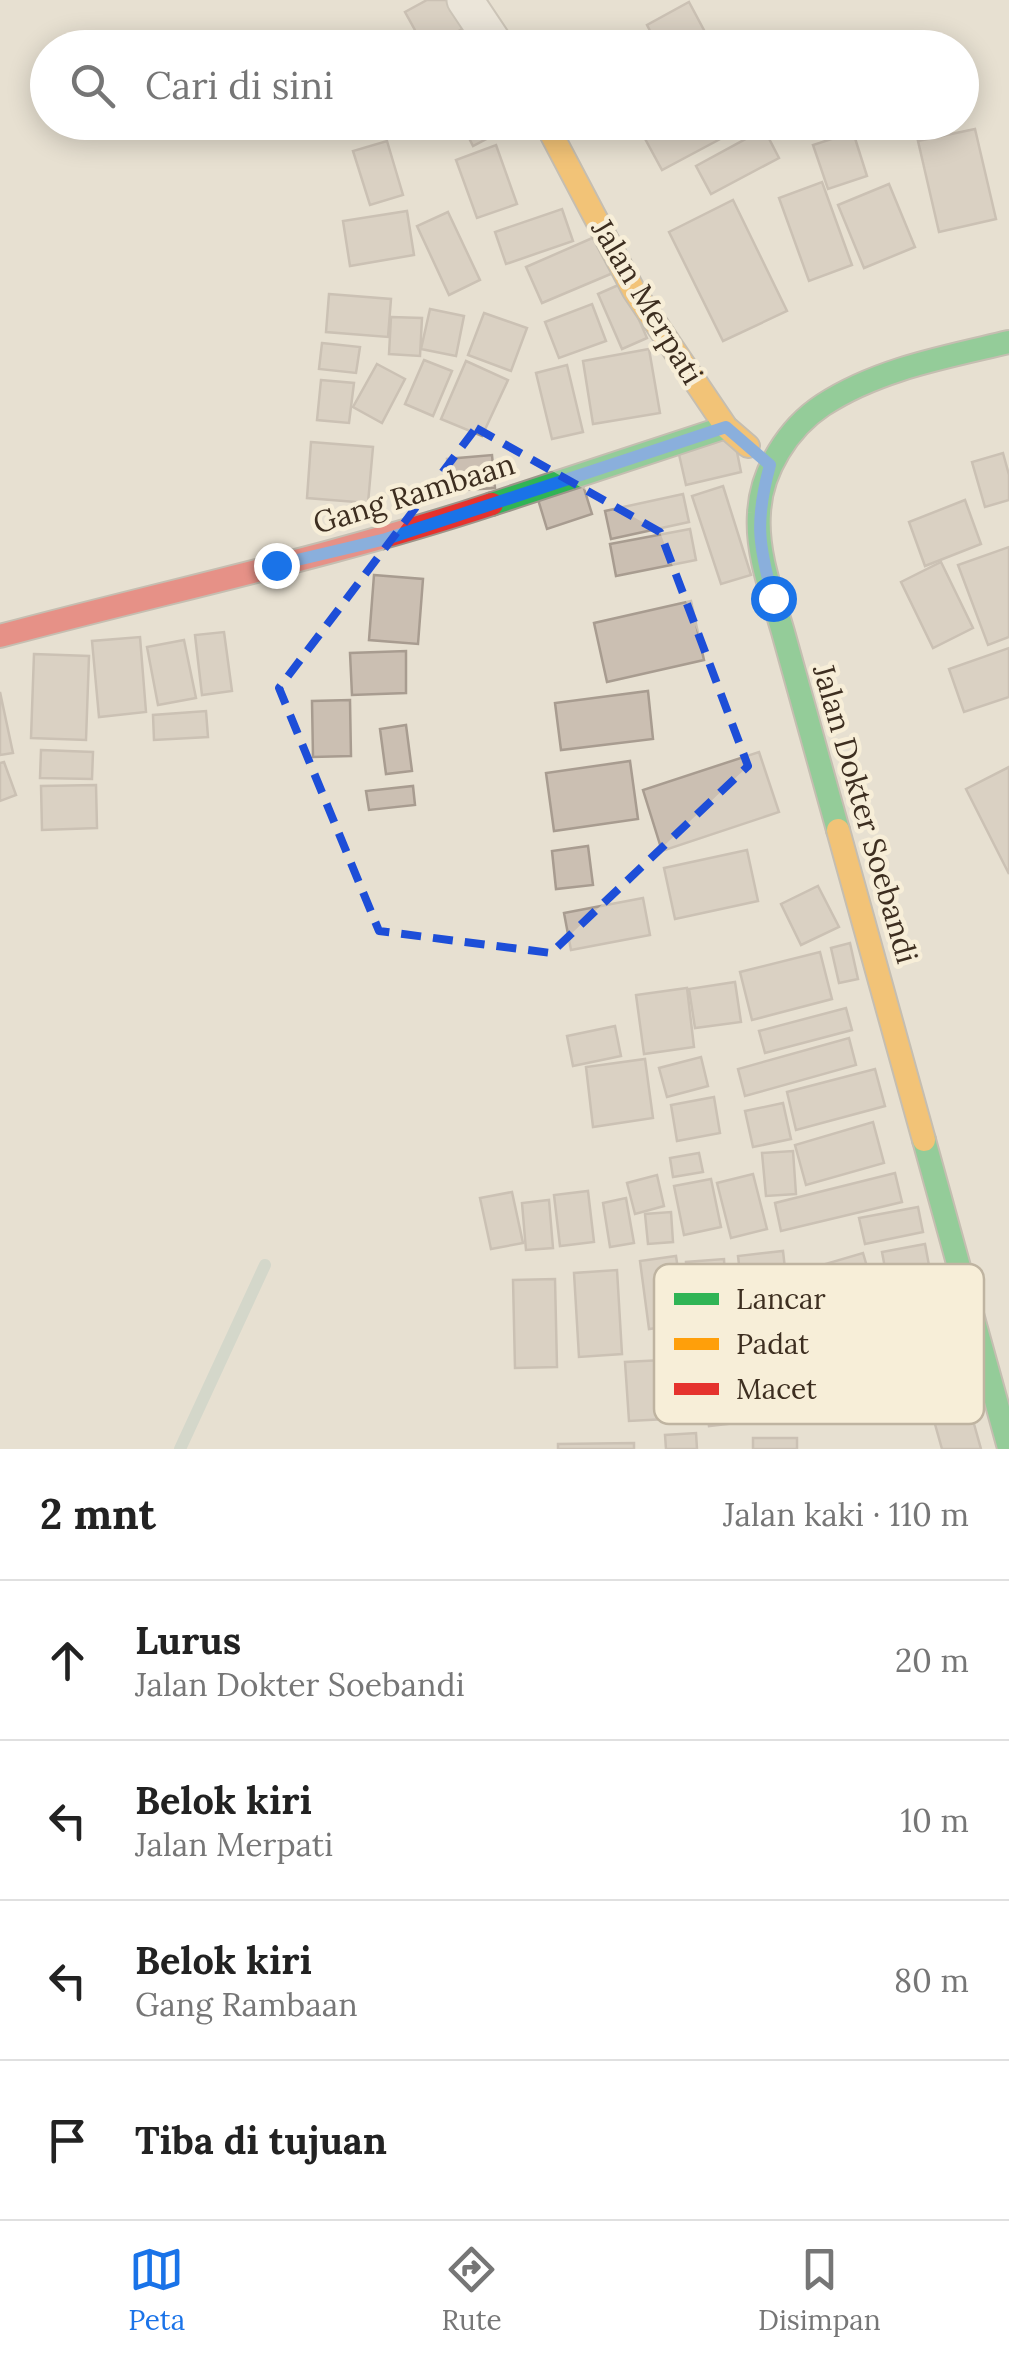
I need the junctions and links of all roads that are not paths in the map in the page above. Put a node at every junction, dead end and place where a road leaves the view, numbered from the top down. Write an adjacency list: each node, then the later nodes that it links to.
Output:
1 (466, 0): 2 (street)
2 (485, 30)
3 (555, 140): 5 (main road, Jalan Merpati)
4 (1009, 342): 6 (main road, Jalan Dokter Soebandi)
5 (726, 427): 6 (main road, Jalan Merpati); 7 (main road, Gang Rambaan)
6 (770, 465): 8 (main road, Jalan Dokter Soebandi)
7 (0, 636)
8 (958, 1264)
9 (984, 1358): 10 (main road, Jalan Dokter Soebandi)
10 (1009, 1448)

